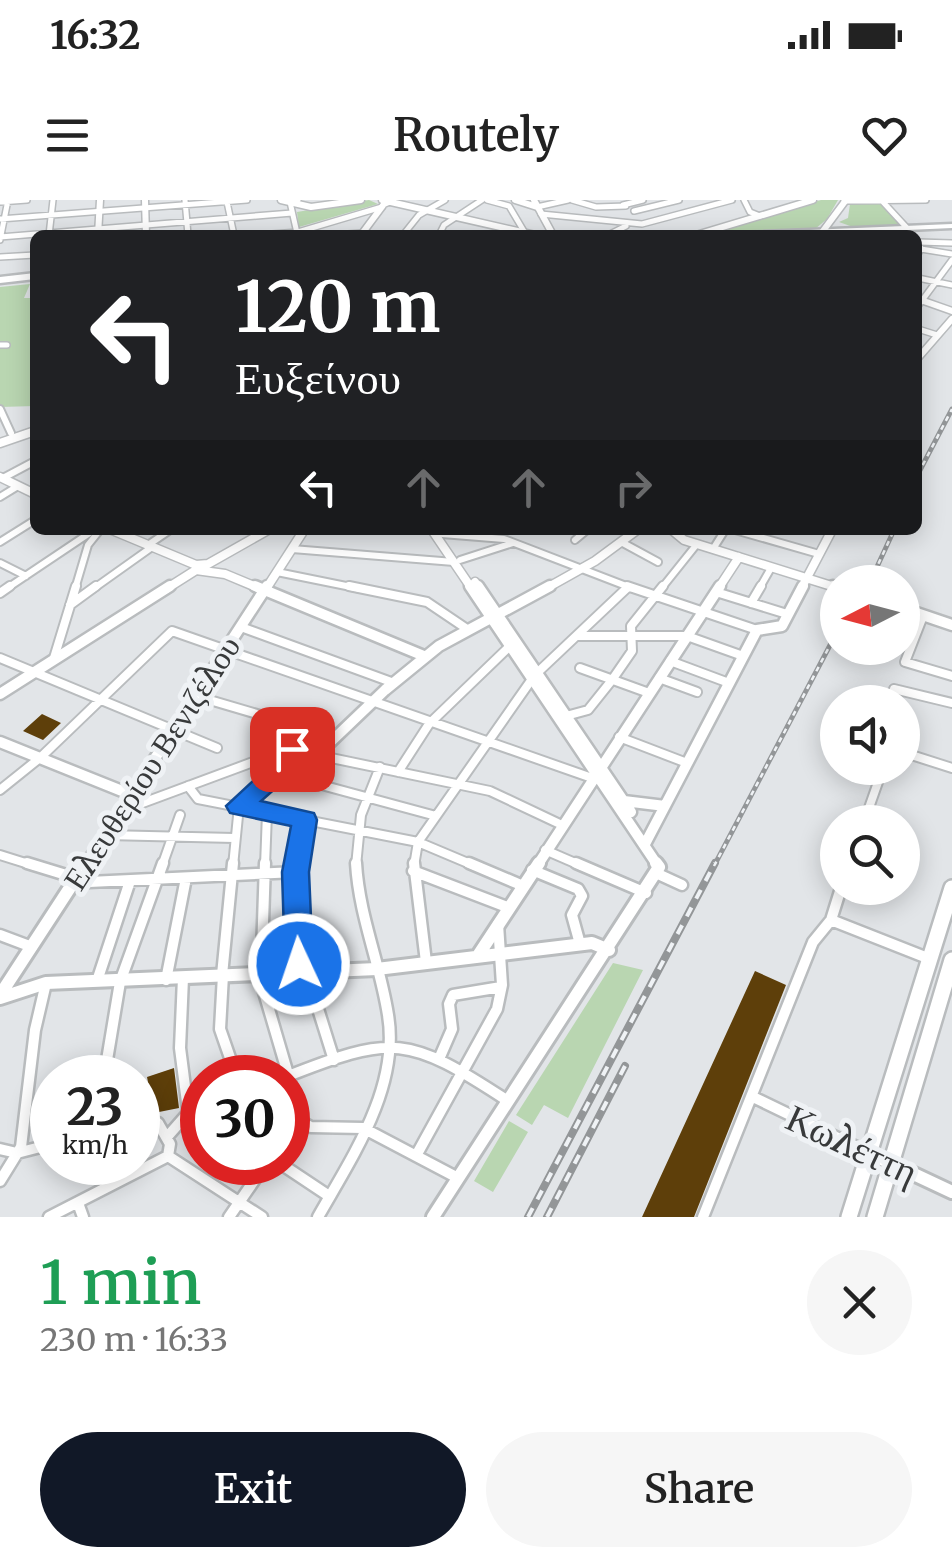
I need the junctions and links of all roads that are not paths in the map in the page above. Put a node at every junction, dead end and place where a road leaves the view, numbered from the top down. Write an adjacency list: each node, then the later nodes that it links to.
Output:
1 (27, 200): 19 (street)
2 (53, 200): 40 (street)
3 (100, 200): 37 (street)
4 (246, 200): 25 (street)
5 (281, 200): 20 (street)
6 (325, 200): 32 (street)
7 (362, 200): 32 (street)
8 (444, 200): 36 (street)
9 (484, 200): 43 (street); 65 (street)
10 (514, 200): 34 (street)
11 (570, 200): 33 (street); 34 (street)
12 (614, 200): 33 (street)
13 (643, 200): 33 (street)
14 (679, 200): 27 (street)
15 (732, 200): 28 (street)
16 (744, 200): 42 (street)
17 (808, 200): 42 (street)
18 (926, 200): 29 (street)
19 (8, 201): 22 (street); 44 (street)
20 (294, 201): 35 (street); 39 (street)
21 (845, 201): 29 (street); 46 (street)
22 (0, 202)
23 (186, 202): 24 (street); 31 (street); 48 (street)
24 (205, 202): 25 (street)
25 (227, 202): 45 (street)
26 (387, 202): 36 (street); 60 (street); 61 (street)
27 (661, 202): 38 (street); 41 (street)
28 (718, 202): 41 (street)
29 (883, 202): 71 (street)
30 (145, 204): 31 (street); 37 (street); 54 (street)
31 (165, 204): 49 (street)
32 (334, 204): 35 (street)
33 (625, 206): 38 (street)
34 (538, 207): 50 (street); 66 (street)
35 (311, 208): 39 (street)
36 (426, 210): 43 (street); 62 (street)
37 (100, 211): 40 (street); 53 (street)
38 (634, 211): 50 (street)
39 (292, 212): 45 (street); 59 (street)
40 (52, 215): 44 (street); 52 (street)
41 (686, 216): 50 (street)
42 (760, 216): 68 (street)
43 (456, 217): 63 (street); 64 (street)
44 (2, 219): 74 (street)
45 (230, 219): 47 (street); 58 (street)
46 (832, 219): 69 (street); 70 (highway)
47 (207, 221): 48 (street); 57 (street)
48 (188, 223): 49 (street); 56 (street)
49 (165, 224): 55 (street)
50 (627, 225): 67 (street)
51 (952, 228): 72 (highway)
52 (50, 230)
53 (98, 230)
54 (146, 230)
55 (149, 230)
56 (188, 230)
57 (208, 230)
58 (233, 230)
59 (298, 230)
60 (308, 230)
61 (365, 230)
62 (408, 230)
63 (444, 230)
64 (506, 230)
65 (516, 230)
66 (550, 230)
67 (618, 230)
68 (713, 230)
69 (824, 230)
70 (859, 230)
71 (904, 230)
72 (922, 231)
73 (30, 236): 74 (street)
74 (0, 238)
75 (952, 243): 76 (street)
76 (922, 247)
77 (922, 249): 80 (street)
78 (30, 254): 79 (street)
79 (0, 257)
80 (952, 257): 84 (street)
81 (30, 278): 83 (highway)
82 (922, 279): 84 (street)
83 (0, 281)
84 (936, 282): 85 (street); 86 (street)
85 (952, 285)
86 (922, 298)
87 (922, 303): 88 (street)
88 (952, 312)
89 (952, 320): 91 (street)
90 (922, 331): 91 (street)
91 (937, 335): 92 (street)
92 (922, 353)
93 (0, 409): 96 (street)
94 (30, 431): 96 (street)
95 (30, 432): 97 (street)
96 (11, 433): 97 (street)
97 (0, 440)
98 (30, 463): 99 (street)
99 (2, 477): 100 (street)
100 (18, 486): 101 (street); 102 (street)
101 (30, 492)
102 (0, 497)
103 (30, 523): 121 (street)
104 (89, 535): 124 (street)
105 (94, 535): 126 (street)
106 (124, 535): 127 (street)
107 (164, 535): 127 (street)
108 (260, 535): 135 (street)
109 (301, 535): 129 (street, Ελευθερίου Βενιζέλου)
110 (441, 535): 132 (street)
111 (470, 535): 119 (street)
112 (506, 535): 119 (street)
113 (581, 535): 120 (street)
114 (631, 535): 123 (street)
115 (681, 535): 125 (street)
116 (720, 535): 128 (street)
117 (752, 535): 130 (street)
118 (829, 535): 130 (street)
119 (502, 539): 122 (street)
120 (575, 540)
121 (0, 542)
122 (514, 543): 132 (street); 138 (street)
123 (622, 543): 133 (street); 138 (street)
124 (74, 544): 126 (street); 140 (street)
125 (697, 544): 128 (street); 147 (street)
126 (88, 545): 149 (street)
127 (150, 546): 136 (street); 149 (street)
128 (713, 548): 131 (street)
129 (292, 549): 132 (street); 139 (street, Ελευθερίου Βενιζέλου)
130 (819, 554): 141 (street)
131 (739, 557): 137 (street); 145 (street)
132 (457, 561): 153 (street)
133 (658, 562)
134 (0, 563): 140 (street)
135 (208, 567): 136 (street); 144 (street)
136 (196, 568): 167 (street)
137 (772, 568): 141 (street); 148 (street)
138 (584, 570): 143 (street); 153 (street)
139 (277, 572): 144 (street, Ελευθερίου Βενιζέλου); 157 (street)
140 (26, 576): 146 (street)
141 (805, 579): 142 (street); 151 (street)
142 (820, 583)
143 (628, 587): 147 (street); 159 (street)
144 (265, 590): 156 (street, Ελευθερίου Βενιζέλου); 164 (street)
145 (716, 592): 148 (street); 150 (street)
146 (0, 593)
147 (655, 597): 150 (street); 161 (street)
148 (751, 603): 151 (street)
149 (70, 605): 167 (street)
150 (702, 612): 158 (street); 160 (street)
151 (787, 614): 158 (street)
152 (920, 615): 154 (street)
153 (494, 616): 157 (street); 162 (street); 171 (street)
154 (924, 616): 155 (street); 172 (street)
155 (952, 625)
156 (241, 627): 163 (street, Ελευθερίου Βενιζέλου); 176 (street)
157 (467, 629): 164 (street)
158 (756, 630): 165 (street)
159 (578, 636): 161 (street); 171 (street)
160 (686, 636): 161 (street); 165 (street); 168 (street)
161 (631, 637): 174 (street)
162 (510, 646): 171 (street); 186 (street)
163 (226, 650): 181 (street, Ελευθερίου Βενιζέλου); 182 (street); 184 (street)
164 (424, 656): 176 (street)
165 (743, 656): 175 (street)
166 (0, 658): 170 (street)
167 (54, 658): 170 (street)
168 (670, 661): 173 (street); 175 (street)
169 (580, 668): 174 (street)
170 (32, 673): 179 (street); 182 (street)
171 (534, 676): 185 (street); 191 (street); 202 (street)
172 (952, 676)
173 (659, 678): 177 (street); 178 (street)
174 (612, 680): 178 (street); 185 (street)
175 (729, 683): 197 (street)
176 (394, 684): 184 (street)
177 (697, 692)
178 (649, 693): 189 (street)
179 (0, 694)
180 (920, 695): 183 (street)
181 (196, 696): 187 (street, Ελευθερίου Βενιζέλου); 188 (street)
182 (101, 699): 187 (street); 195 (street)
183 (952, 703)
184 (372, 704): 186 (street); 188 (street)
185 (566, 716): 202 (street)
186 (429, 724): 191 (street); 201 (street)
187 (174, 730): 192 (street); 207 (street, Ελευθερίου Βενιζέλου)
188 (335, 737): 194 (street)
189 (619, 738): 197 (street); 202 (street)
190 (0, 742): 195 (street)
191 (486, 742): 202 (street); 203 (street)
192 (218, 748)
193 (292, 749): 194 (street); 200 (street); 204 (street)
194 (313, 753): 198 (street); 200 (street)
195 (41, 757): 205 (street); 207 (street)
196 (920, 758): 199 (street)
197 (688, 762): 210 (street)
198 (380, 767): 201 (street); 206 (street)
199 (952, 768)
200 (278, 772): 206 (street); 209 (street)
201 (398, 772): 203 (street)
202 (596, 773): 208 (street); 216 (street); 221 (street)
203 (457, 784): 214 (street); 216 (street)
204 (188, 786): 209 (street); 211 (street)
205 (0, 790)
206 (365, 794): 214 (street); 217 (street)
207 (132, 795): 211 (street, Ελευθερίου Βενιζέλου)
208 (624, 802): 210 (street); 221 (street)
209 (238, 806): 212 (street); 220 (street)
210 (665, 806): 221 (street)
211 (121, 811): 218 (street, Ελευθερίου Βενιζέλου)
212 (267, 813): 215 (street); 228 (street)
213 (180, 815): 219 (street)
214 (436, 816): 222 (street)
215 (305, 820): 217 (street); 227 (street)
216 (562, 825): 223 (street)
217 (355, 828): 222 (street); 252 (street)
218 (106, 834): 219 (street); 232 (street, Ελευθερίου Βενιζέλου)
219 (170, 838): 220 (street); 233 (street)
220 (234, 838): 229 (street)
221 (647, 840): 230 (street)
222 (418, 842): 225 (street); 235 (street)
223 (545, 850): 226 (street); 238 (street)
224 (0, 856): 232 (street)
225 (413, 870): 240 (street); 250 (street)
226 (532, 870): 235 (street); 244 (street)
227 (296, 872): 228 (street); 253 (street)
228 (264, 873): 229 (street); 254 (street)
229 (230, 874): 231 (street); 255 (street)
230 (658, 874): 236 (street); 238 (street)
231 (186, 878): 233 (street); 258 (street)
232 (76, 880): 234 (street); 245 (street, Ελευθερίου Βενιζέλου)
233 (155, 880): 234 (street); 260 (street)
234 (130, 881): 259 (street)
235 (522, 885): 240 (street)
236 (682, 886)
237 (952, 888): 249 (main road)
238 (646, 892): 246 (street)
239 (835, 905): 241 (street)
240 (507, 906): 242 (street)
241 (830, 920): 249 (street); 273 (street)
242 (498, 921): 247 (street); 248 (street)
243 (0, 935): 245 (street)
244 (580, 944): 246 (street); 247 (street)
245 (32, 947): 257 (street, Ελευθερίου Βενιζέλου)
246 (609, 950): 274 (street)
247 (500, 952): 248 (street); 262 (street)
248 (479, 954): 250 (street)
249 (930, 959): 283 (main road)
250 (426, 962): 252 (street)
251 (952, 962): 286 (main road)
252 (377, 969): 253 (street); 264 (street)
253 (303, 973): 254 (street); 270 (street)
254 (260, 974): 255 (street); 268 (street)
255 (222, 976): 256 (street); 267 (street)
256 (182, 978): 258 (street); 266 (street)
257 (11, 980): 261 (street); 263 (street, Ελευθερίου Βενιζέλου)
258 (166, 980): 260 (street)
259 (97, 982): 260 (street); 261 (street)
260 (120, 982): 265 (street)
261 (46, 983): 263 (street); 282 (street)
262 (501, 987): 269 (street); 272 (street)
263 (0, 997)
264 (390, 1046): 269 (street); 270 (street); 278 (street)
265 (108, 1055)
266 (182, 1055)
267 (229, 1055)
268 (281, 1055)
269 (439, 1059): 272 (street)
270 (334, 1060): 271 (street)
271 (310, 1068)
272 (461, 1071): 274 (street); 284 (street)
273 (753, 1098): 283 (street, Κωλέττη); 301 (street)
274 (508, 1100): 287 (street)
275 (310, 1124): 278 (street)
276 (180, 1126): 279 (street)
277 (160, 1127): 279 (street)
278 (363, 1128): 284 (street); 292 (street)
279 (167, 1137): 285 (street)
280 (0, 1150): 282 (street)
281 (30, 1150): 282 (street)
282 (17, 1153): 288 (street)
283 (869, 1153): 286 (street, Κωλέττη); 302 (main road)
284 (418, 1154): 287 (street)
285 (168, 1156): 293 (street); 294 (street)
286 (891, 1164): 291 (street, Κωλέττη); 303 (main road)
287 (458, 1178): 300 (street)
288 (0, 1182)
289 (310, 1183): 292 (street)
290 (251, 1185): 293 (street)
291 (952, 1192)
292 (329, 1196): 299 (street)
293 (241, 1201): 297 (street); 298 (street)
294 (78, 1203): 295 (street); 296 (street)
295 (49, 1217)
296 (83, 1217)
297 (230, 1217)
298 (262, 1217)
299 (318, 1217)
300 (433, 1217)
301 (703, 1217)
302 (849, 1217)
303 (875, 1217)

